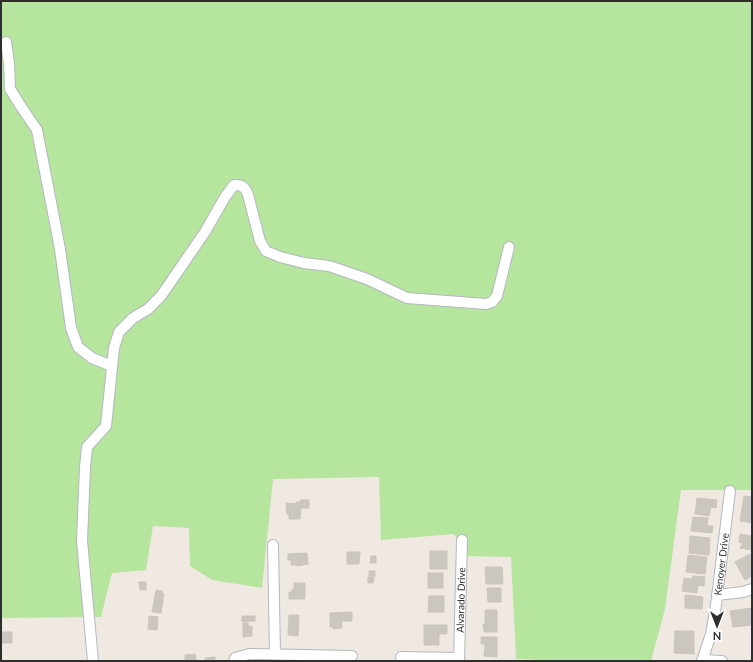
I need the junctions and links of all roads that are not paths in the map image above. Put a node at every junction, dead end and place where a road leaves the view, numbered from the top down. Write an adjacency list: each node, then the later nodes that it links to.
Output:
1 (6, 42): 3 (street)
2 (509, 247): 3 (street)
3 (112, 366): 10 (street)
4 (730, 491): 8 (street, Kenoyer Drive)
5 (462, 540): 14 (street, Alvarado Drive)
6 (273, 545): 9 (street)
7 (752, 589): 8 (street)
8 (717, 595): 15 (street, Kenoyer Drive)
9 (275, 654): 11 (street); 13 (street)
10 (93, 656)
11 (352, 656)
12 (401, 657): 14 (street)
13 (235, 659)
14 (460, 660)
15 (703, 660): 16 (street)
16 (722, 661)

